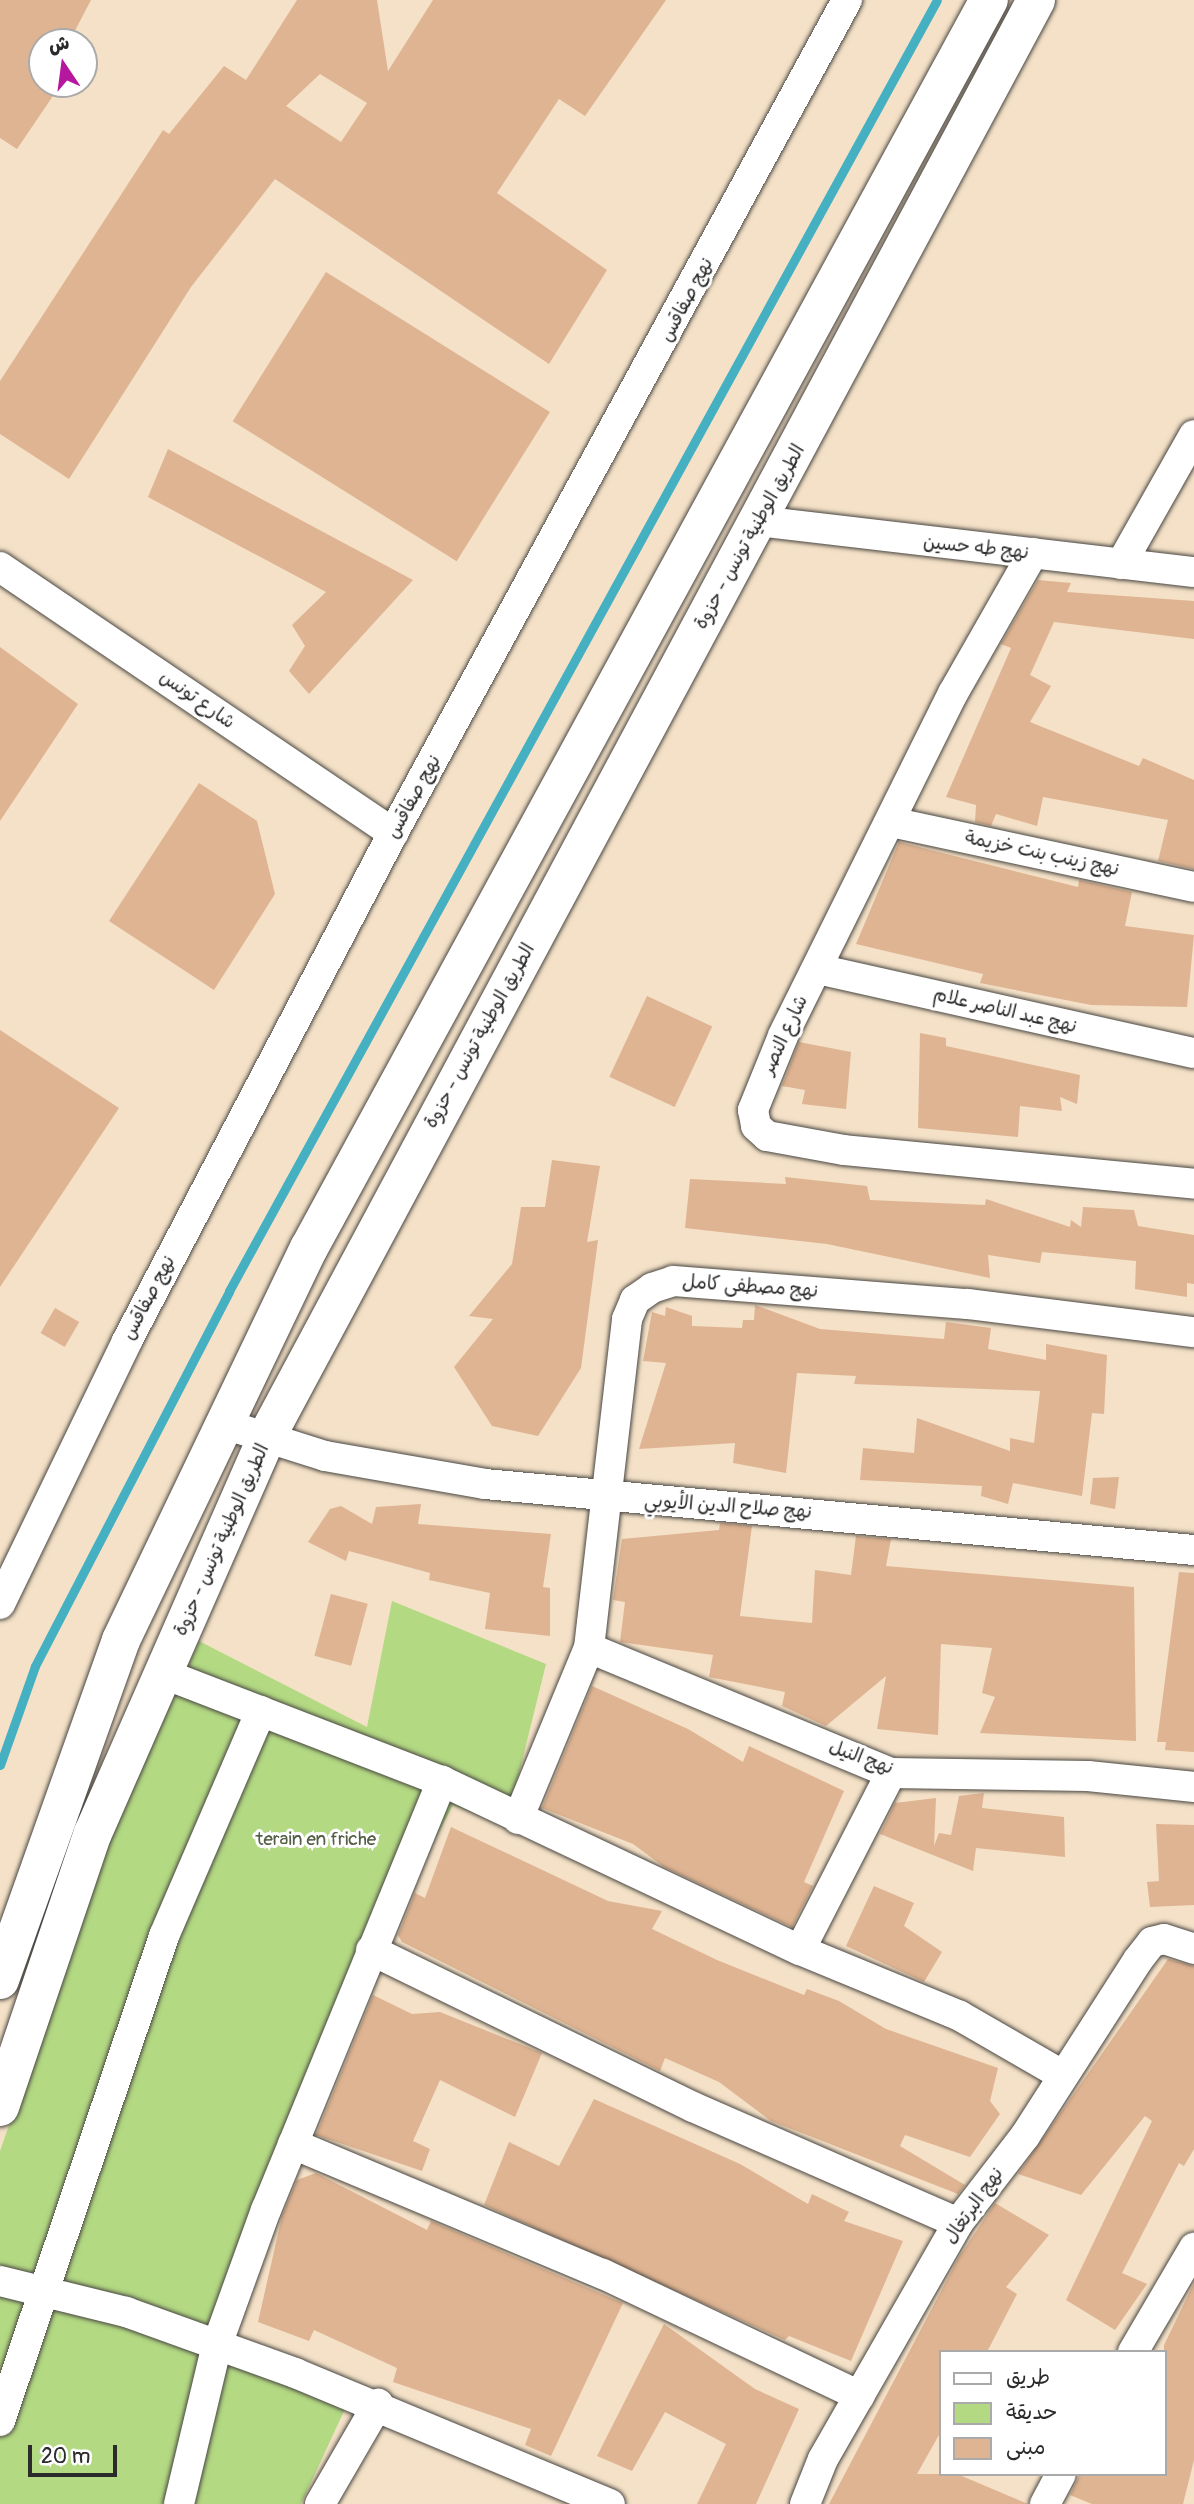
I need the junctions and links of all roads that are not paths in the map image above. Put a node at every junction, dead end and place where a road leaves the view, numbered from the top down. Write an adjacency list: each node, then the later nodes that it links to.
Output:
1 (847, 0): 11 (street, نهج صفاقس)
2 (989, 0): 17 (main road)
3 (1036, 0): 5 (main road, الطريق الوطنية تونس - حزوة)
4 (1194, 435): 7 (street)
5 (758, 521): 6 (street, نهج طه حسين); 18 (main road, الطريق الوطنية تونس - حزوة)
6 (1033, 553): 7 (street, نهج طه حسين); 10 (street, شارع النصر)
7 (1121, 564): 9 (street, نهج طه حسين)
8 (0, 567): 11 (street, شارع تونس)
9 (1194, 572)
10 (891, 822): 12 (street, نهج زينب بنت خزيمة); 13 (street, شارع النصر)
11 (393, 833): 21 (street, نهج صفاقس)
12 (1194, 887)
13 (817, 969): 14 (street, نهج عبد الناصر علام); 15 (street, شارع النصر)
14 (1194, 1053)
15 (1194, 1184)
16 (1194, 1332): 19 (street, نهج مصطفى كامل)
17 (223, 1424): 18 (street, نهج صلاح الدين الأيوبي); 32 (main road)
18 (266, 1438): 19 (street, نهج صلاح الدين الأيوبي); 23 (main road, الطريق الوطنية تونس - حزوة)
19 (602, 1498): 20 (street, نهج صلاح الدين الأيوبي); 22 (street, نهج مصطفى كامل)
20 (1194, 1550)
21 (0, 1604)
22 (589, 1648): 25 (street, نهج النيل); 28 (street, نهج مصطفى كامل)
23 (164, 1674): 24 (street); 34 (main road, الطريق الوطنية تونس - حزوة)
24 (261, 1711): 26 (street); 39 (street)
25 (891, 1773): 27 (street, نهج النيل); 31 (street)
26 (442, 1781): 28 (street); 30 (street)
27 (1194, 1787)
28 (518, 1819): 31 (street)
29 (1185, 1944): 33 (street, نهج البرتغال)
30 (371, 1950): 35 (street); 36 (street)
31 (800, 1950): 33 (street)
32 (0, 1980)
33 (1062, 2075): 36 (street, نهج البرتغال)
34 (0, 2106)
35 (293, 2144): 40 (street); 42 (street)
36 (958, 2223): 42 (street, نهج البرتغال)
37 (1194, 2248): 41 (street)
38 (0, 2281): 39 (street)
39 (47, 2291): 40 (street); 44 (street)
40 (217, 2345): 43 (street); 47 (street)
41 (1133, 2350)
42 (860, 2396): 50 (street, نهج البرتغال)
43 (378, 2404): 46 (street); 48 (street)
44 (0, 2421)
45 (1060, 2476): 51 (street)
46 (565, 2494): 49 (street)
47 (179, 2504)
48 (320, 2504)
49 (610, 2504)
50 (805, 2504)
51 (1045, 2504)

